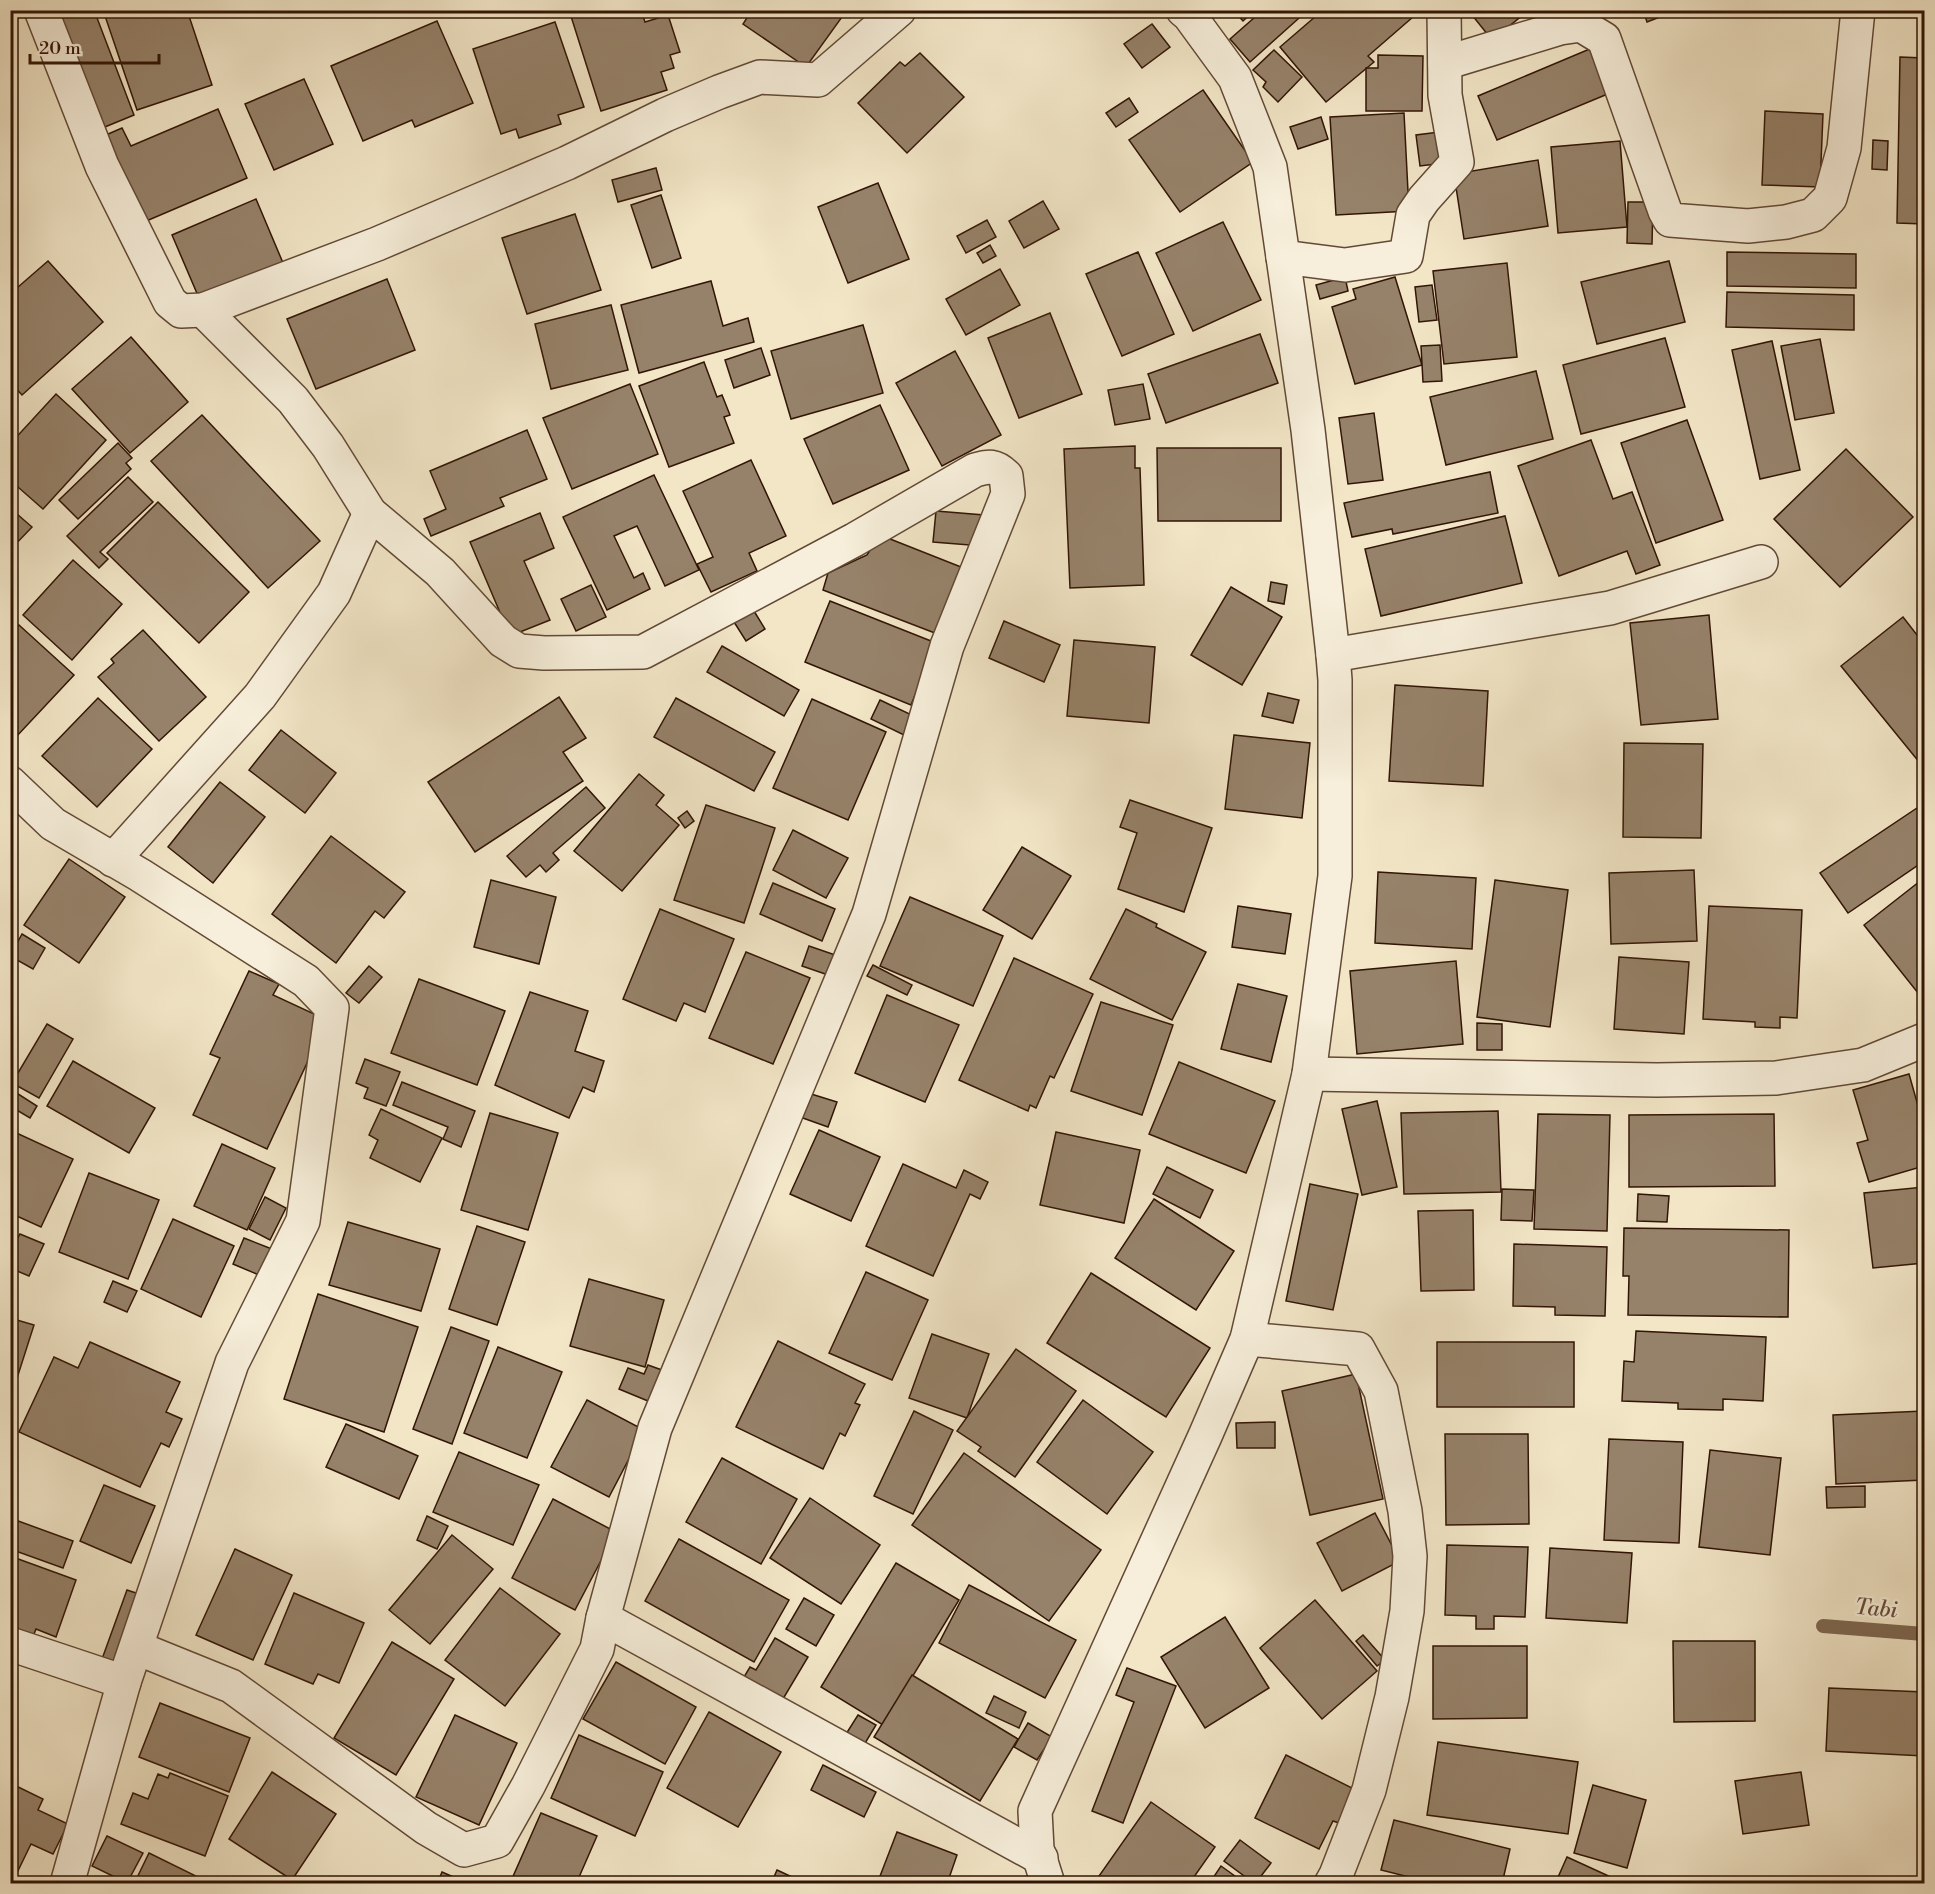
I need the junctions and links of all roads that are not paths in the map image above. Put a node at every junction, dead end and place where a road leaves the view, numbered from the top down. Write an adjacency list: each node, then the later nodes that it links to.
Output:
1 (41, 10): 8 (street)
2 (899, 10): 8 (street)
3 (1183, 10): 7 (street)
4 (1444, 10): 6 (street)
5 (1858, 10): 6 (street)
6 (1445, 63): 7 (street)
7 (1283, 257): 11 (street)
8 (203, 310): 9 (street)
9 (370, 513): 13 (street); 17 (street)
10 (1761, 562): 11 (street)
11 (1333, 655): 15 (street)
12 (10, 783): 13 (street)
13 (113, 860): 19 (street)
14 (1924, 1040): 15 (street)
15 (1309, 1074): 16 (street)
16 (1247, 1339): 21 (street); 23 (street)
17 (603, 1618): 19 (street); 21 (street)
18 (10, 1644): 20 (street)
19 (137, 1648): 20 (street)
20 (124, 1682): 22 (street)
21 (1045, 1871)
22 (67, 1884)
23 (1331, 1884)

